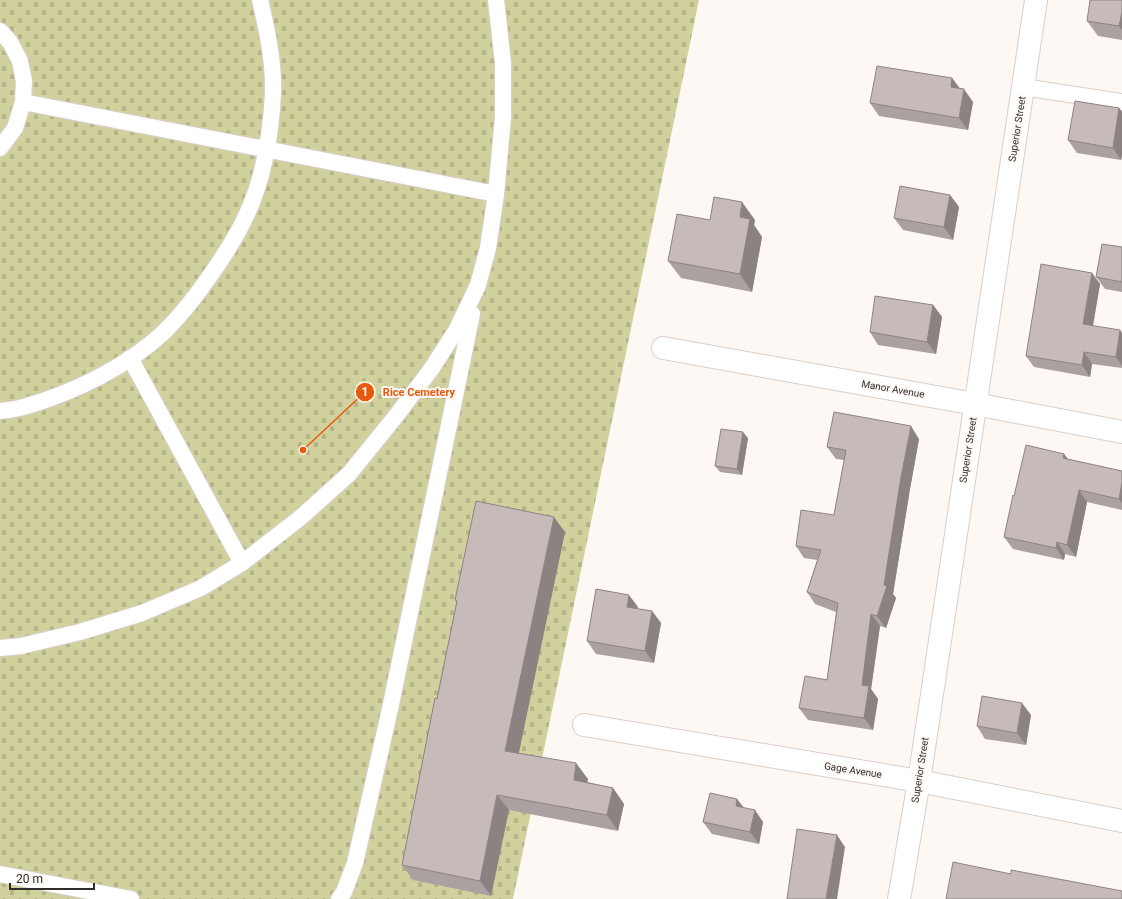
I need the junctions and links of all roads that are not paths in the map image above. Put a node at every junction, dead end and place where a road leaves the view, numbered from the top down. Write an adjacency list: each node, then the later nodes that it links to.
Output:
1 (260, 0): 9 (lane)
2 (496, 0): 10 (lane)
3 (1036, 0): 5 (street, Superior Street)
4 (0, 31): 6 (lane)
5 (1023, 87): 7 (lane); 14 (street, Superior Street)
6 (24, 102): 8 (lane); 9 (lane)
7 (1122, 102)
8 (0, 148)
9 (267, 150): 10 (lane); 13 (lane)
10 (496, 194): 11 (lane)
11 (478, 285): 17 (lane); 24 (lane)
12 (663, 348): 14 (street, Manor Avenue)
13 (130, 358): 15 (lane); 17 (lane)
14 (975, 404): 16 (street, Manor Avenue); 20 (street, Superior Street)
15 (0, 411)
16 (1122, 432)
17 (242, 563): 18 (lane)
18 (0, 648)
19 (584, 725): 20 (street, Gage Avenue)
20 (919, 781): 21 (street, Gage Avenue); 25 (street, Superior Street)
21 (1122, 821)
22 (0, 874): 23 (lane)
23 (131, 899)
24 (338, 899)
25 (899, 899)

